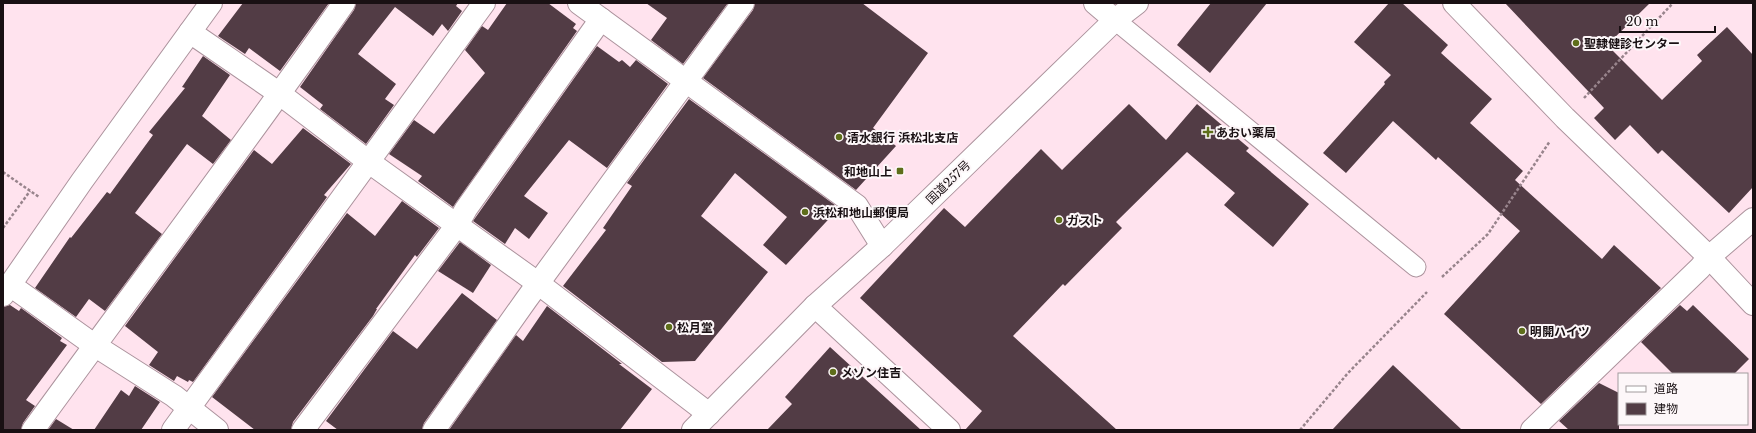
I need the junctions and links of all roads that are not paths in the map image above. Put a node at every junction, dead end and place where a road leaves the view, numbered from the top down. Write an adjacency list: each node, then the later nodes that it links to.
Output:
1 (211, 3): 11 (main road)
2 (344, 3): 13 (main road)
3 (484, 3): 14 (main road)
4 (579, 3): 9 (main road)
5 (743, 3): 12 (main road)
6 (1095, 3): 10 (main road)
7 (1137, 3): 10 (main road, 国道257号)
8 (1454, 3): 18 (main road)
9 (601, 19): 12 (main road); 16 (main road)
10 (1115, 20): 17 (main road, 国道257号); 19 (lane)
11 (190, 32): 13 (main road); 21 (main road)
12 (686, 81): 17 (main road); 20 (main road)
13 (280, 94): 14 (main road); 24 (main road)
14 (369, 162): 16 (main road); 25 (main road)
15 (1753, 219): 18 (main road)
16 (457, 225): 20 (main road); 30 (main road)
17 (882, 246): 23 (main road, 国道257号)
18 (1710, 257): 22 (main road); 34 (main road)
19 (1416, 267)
20 (539, 284): 26 (main road); 31 (main road)
21 (7, 290): 24 (main road)
22 (1753, 304)
23 (815, 306): 26 (main road, 国道257号); 33 (main road)
24 (94, 345): 25 (main road); 27 (main road)
25 (188, 408): 28 (main road); 29 (main road)
26 (709, 414): 32 (main road, 国道257号)
27 (33, 430)
28 (173, 430)
29 (217, 430)
30 (303, 430)
31 (434, 430)
32 (693, 430)
33 (949, 430)
34 (1532, 430)

